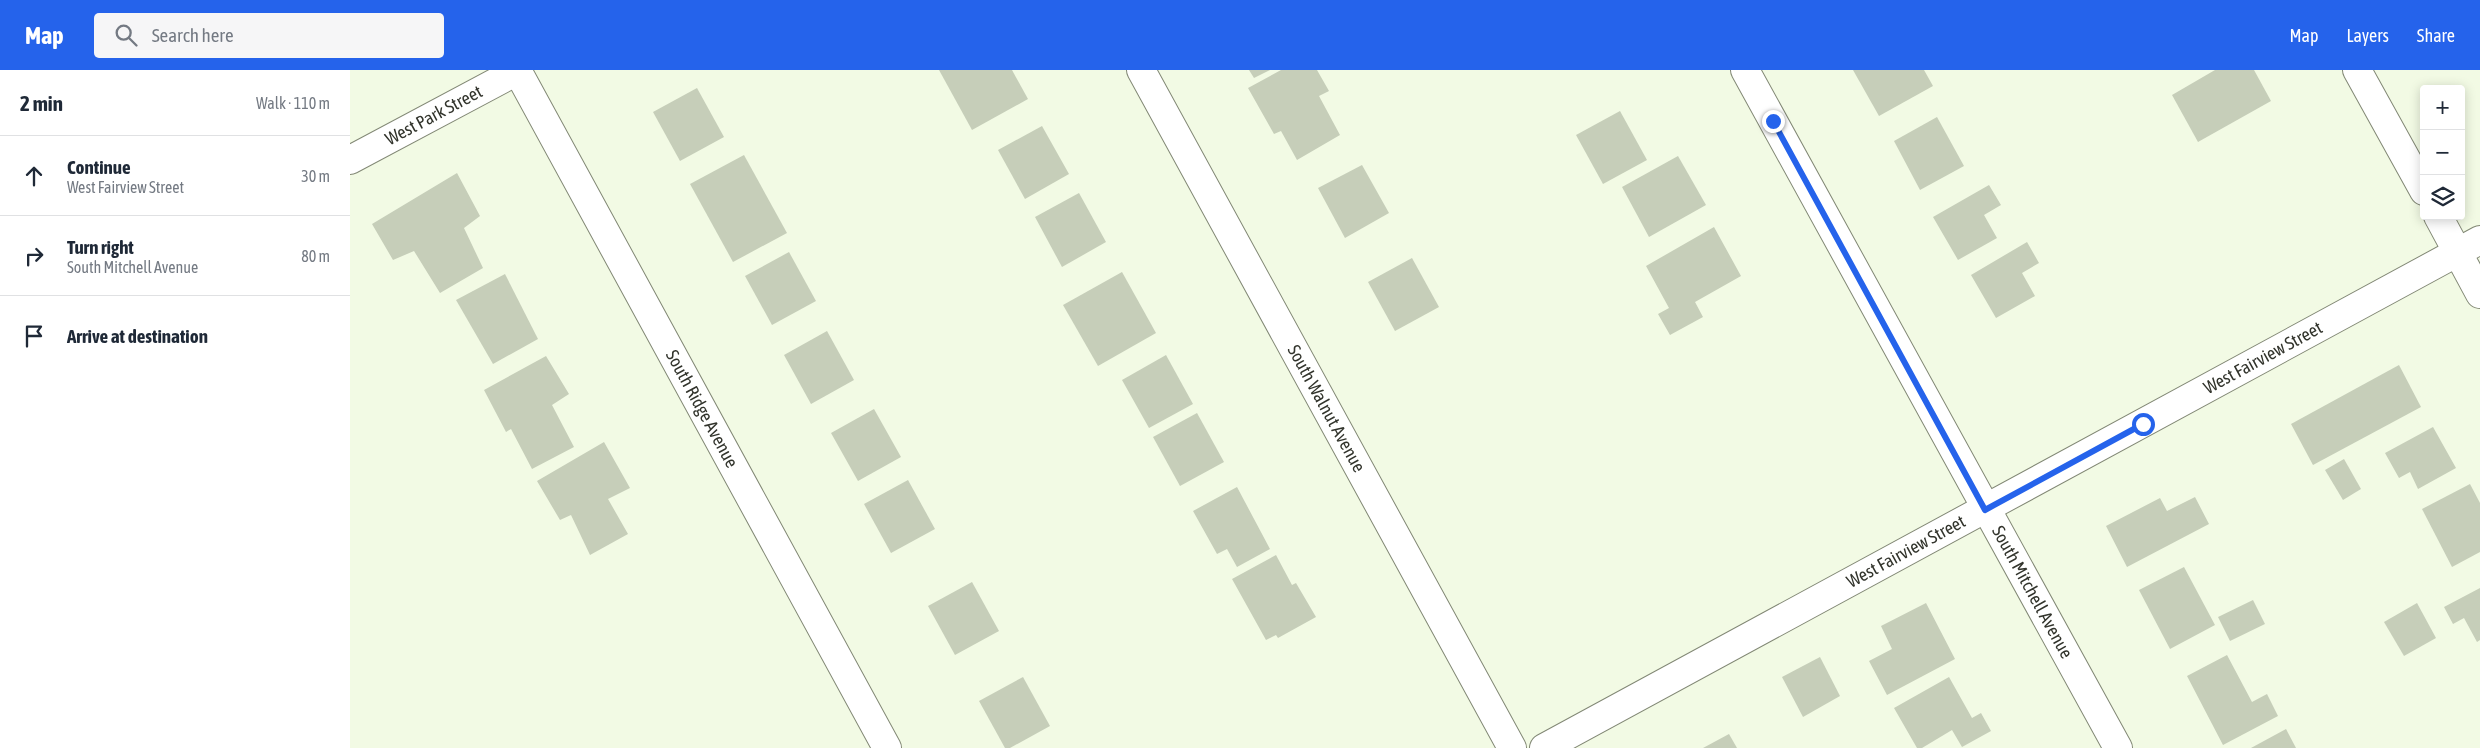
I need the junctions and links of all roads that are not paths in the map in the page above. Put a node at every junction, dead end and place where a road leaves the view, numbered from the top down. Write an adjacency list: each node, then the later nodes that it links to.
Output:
1 (517, 70): 5 (street, West Park Street); 11 (street, South Ridge Avenue)
2 (1141, 70): 12 (street, South Walnut Avenue)
3 (1745, 70): 10 (street, South Mitchell Avenue)
4 (2357, 70): 6 (street)
5 (350, 160)
6 (2420, 184)
7 (2442, 220): 8 (street)
8 (2469, 246): 9 (street); 10 (street, West Fairview Street)
9 (2480, 294)
10 (1985, 510): 13 (street, West Fairview Street); 14 (street, South Mitchell Avenue)
11 (887, 748)
12 (1512, 748)
13 (1544, 748)
14 (2118, 748)

